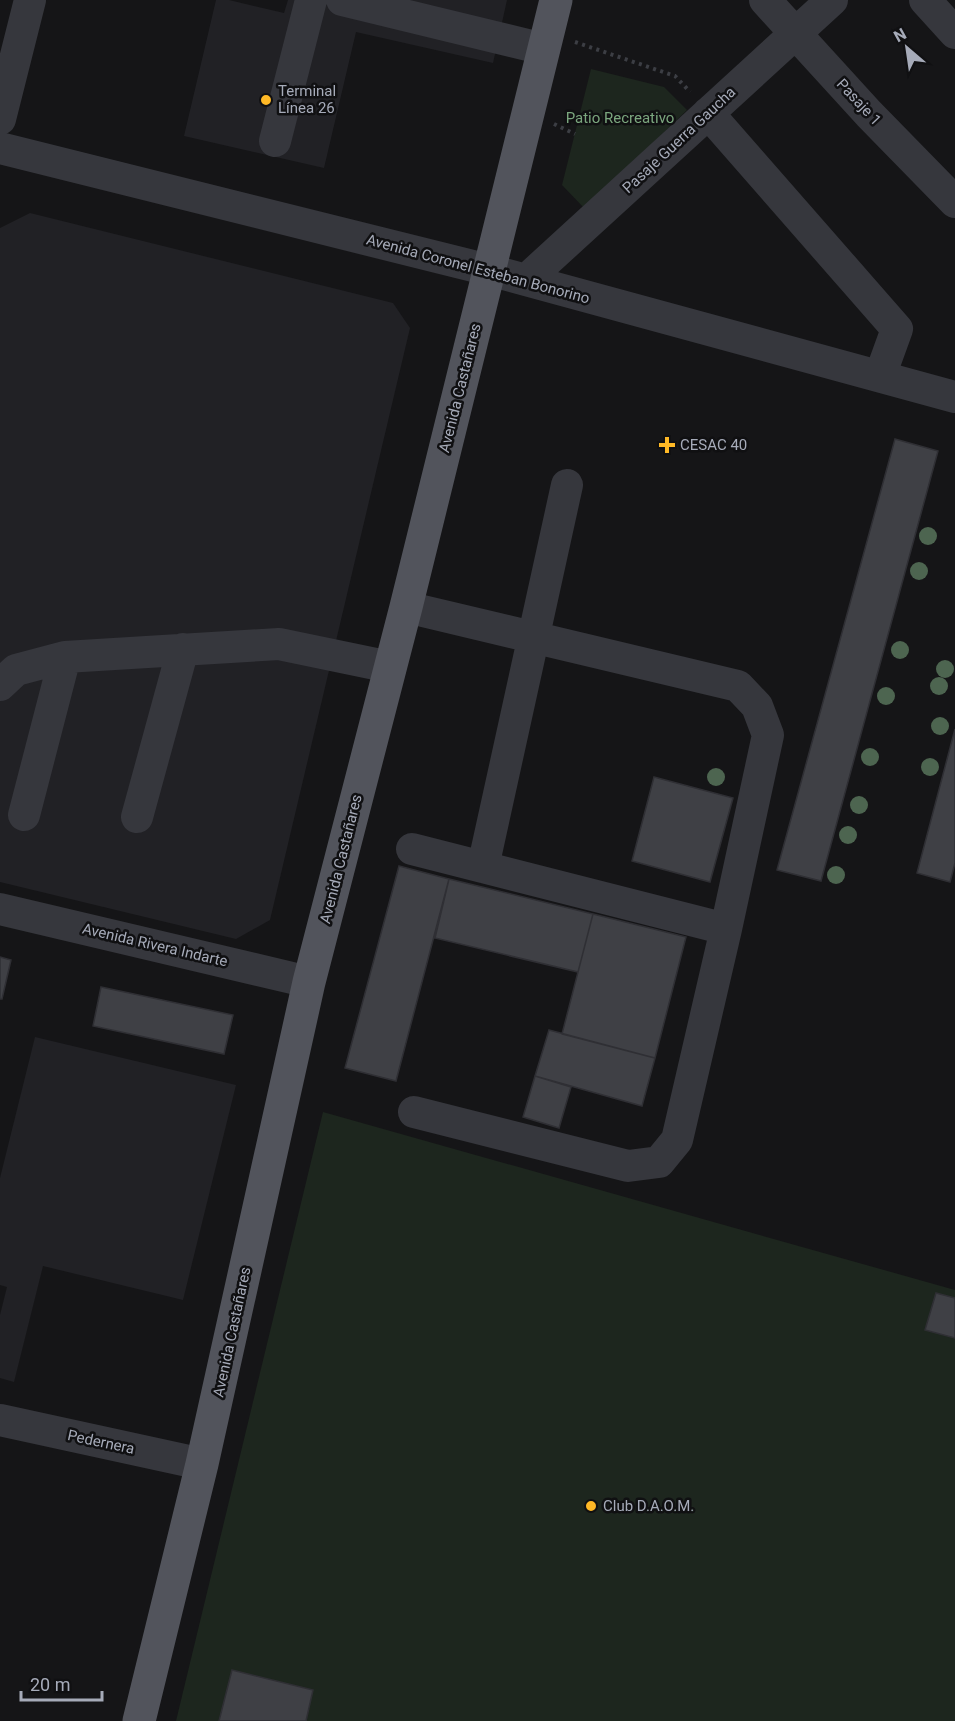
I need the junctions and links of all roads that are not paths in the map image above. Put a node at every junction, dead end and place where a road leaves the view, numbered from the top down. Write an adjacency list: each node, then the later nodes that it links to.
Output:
1 (30, 0): 12 (street)
2 (311, 0): 13 (street)
3 (342, 0): 10 (street)
4 (556, 0): 10 (main road, Avenida Castañares)
5 (765, 0): 8 (street, Pasaje 1)
6 (832, 0): 8 (street, Pasaje Guerra Gaucha)
7 (925, 0): 9 (street)
8 (795, 33): 11 (street, Pasaje Guerra Gaucha); 15 (street, Pasaje 1)
9 (955, 33)
10 (546, 41): 16 (main road, Avenida Castañares)
11 (708, 113): 17 (street, Pasaje Guerra Gaucha); 18 (street)
12 (0, 119)
13 (275, 141)
14 (0, 148): 16 (street, Avenida Coronel Esteban Bonorino)
15 (955, 202)
16 (489, 270): 17 (street, Avenida Coronel Esteban Bonorino); 21 (main road, Avenida Castañares)
17 (526, 280): 18 (street, Avenida Coronel Esteban Bonorino)
18 (880, 376): 19 (street, Avenida Coronel Esteban Bonorino)
19 (955, 397)
20 (567, 485): 22 (street)
21 (406, 607): 22 (street); 25 (main road, Avenida Castañares)
22 (534, 638): 30 (street); 32 (street)
23 (183, 649): 24 (street); 25 (street); 28 (street)
24 (65, 657): 26 (street); 27 (street)
25 (390, 667): 33 (main road, Avenida Castañares)
26 (0, 685)
27 (24, 815)
28 (137, 817)
29 (412, 849): 30 (street)
30 (483, 867): 32 (street)
31 (0, 909): 33 (street, Avenida Rivera Indarte)
32 (726, 929): 34 (street)
33 (309, 982): 36 (main road, Avenida Castañares)
34 (414, 1112)
35 (0, 1420): 36 (street, Pedernera)
36 (202, 1464): 37 (main road, Avenida Castañares)
37 (139, 1721)

